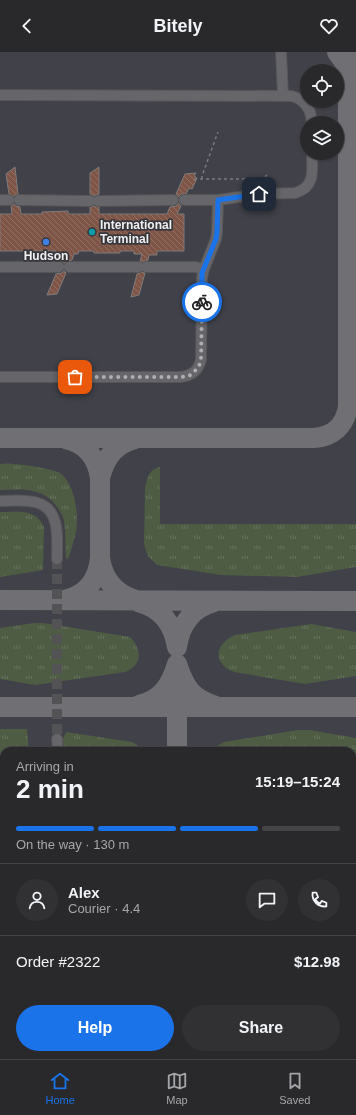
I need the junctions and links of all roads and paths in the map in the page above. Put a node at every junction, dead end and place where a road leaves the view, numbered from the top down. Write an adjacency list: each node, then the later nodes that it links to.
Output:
1 (281, 52): 3 (lane)
2 (0, 95): 3 (lane)
3 (283, 95): 4 (lane)
4 (312, 116)
5 (218, 132): 9 (path)
6 (312, 160): 13 (lane)
7 (267, 175): 9 (path)
8 (194, 179): 9 (path)
9 (202, 179)
10 (19, 200): 11 (lane)
11 (173, 200)
12 (184, 200): 13 (lane)
13 (218, 200): 15 (lane)
14 (0, 267): 15 (lane)
15 (204, 269): 16 (lane)
16 (0, 377)
17 (0, 501): 18 (lane)
18 (57, 559)
19 (58, 738): 20 (lane)
20 (58, 747)

